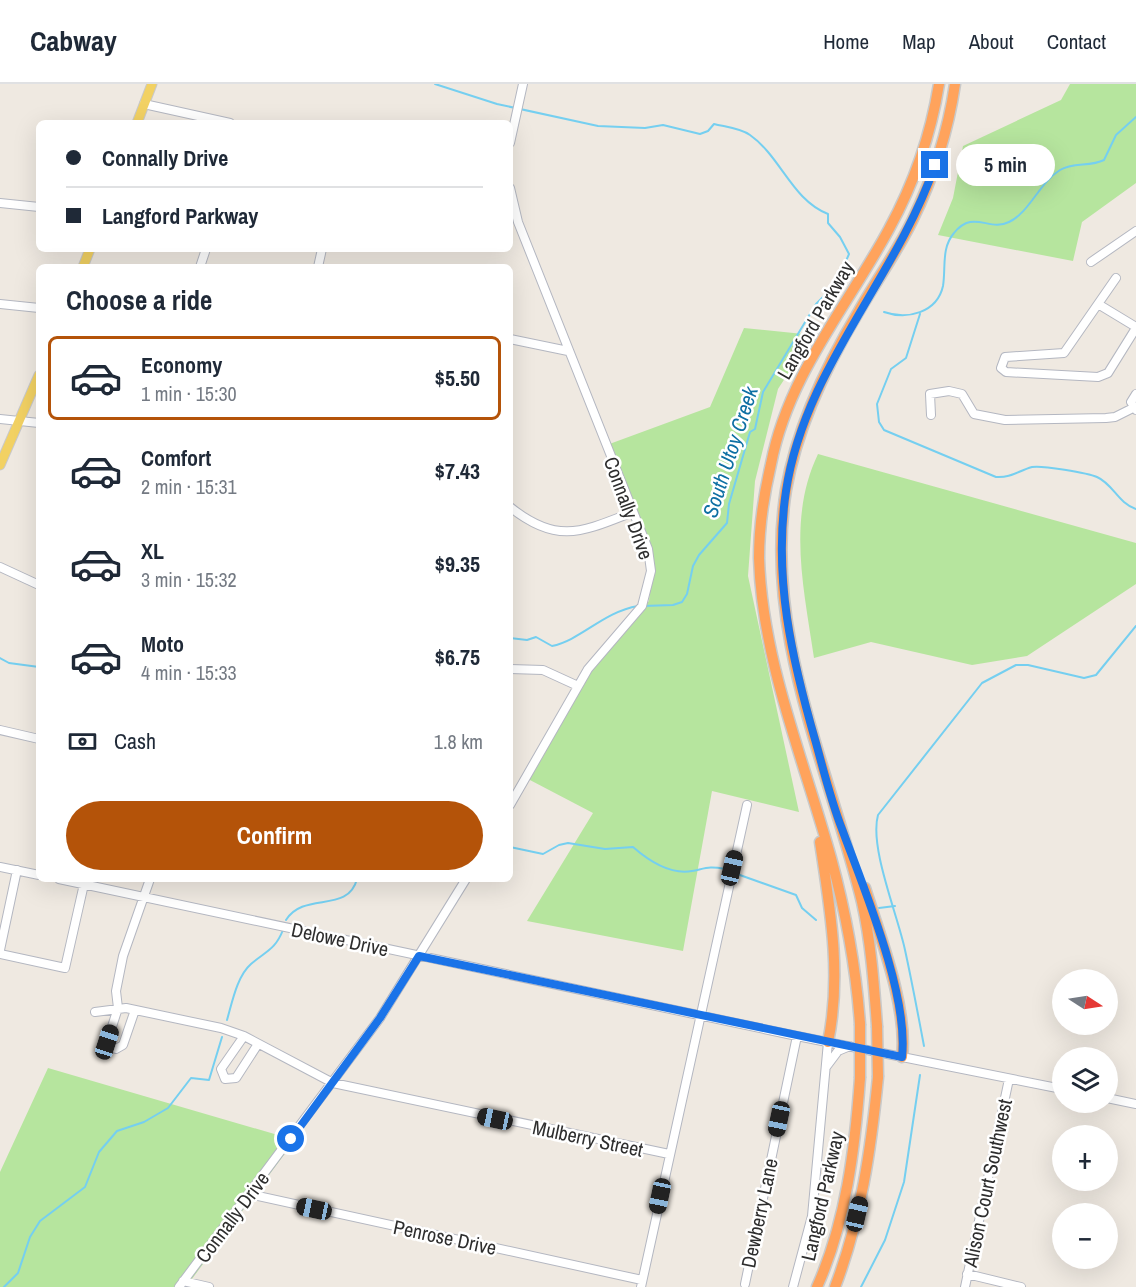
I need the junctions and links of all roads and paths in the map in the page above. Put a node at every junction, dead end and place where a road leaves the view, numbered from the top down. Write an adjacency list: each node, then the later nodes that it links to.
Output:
1 (152, 84): 5 (main road)
2 (523, 84): 8 (street)
3 (939, 84): 39 (highway, Langford Parkway)
4 (955, 84): 40 (highway, Langford Parkway)
5 (144, 104): 6 (main road); 7 (street)
6 (138, 120)
7 (216, 120)
8 (513, 129)
9 (513, 201): 20 (street, Connally Drive)
10 (0, 203): 11 (street)
11 (36, 207)
12 (1136, 231): 13 (street)
13 (1091, 261)
14 (1116, 278): 16 (street)
15 (0, 304): 17 (street)
16 (1098, 304): 18 (street); 18 (street)
17 (36, 308)
18 (1136, 328)
19 (513, 340): 20 (street)
20 (568, 351): 30 (street, Connally Drive)
21 (36, 382): 26 (main road)
22 (1136, 394): 23 (street)
23 (1135, 409): 24 (street)
24 (931, 415)
25 (0, 419): 26 (street)
26 (19, 421): 27 (street); 28 (main road)
27 (36, 423)
28 (0, 465)
29 (513, 509): 30 (street)
30 (633, 512): 34 (street, Connally Drive)
31 (0, 567): 32 (street)
32 (36, 584)
33 (513, 669): 34 (street)
34 (578, 686): 37 (street, Connally Drive)
35 (0, 730): 36 (street)
36 (36, 738)
37 (513, 800)
38 (747, 805): 54 (street)
39 (815, 806): 57 (highway); 75 (highway, Langford Parkway, bridge)
40 (841, 828): 60 (highway); 76 (highway, Langford Parkway, bridge)
41 (0, 867): 42 (street)
42 (17, 870): 43 (street); 49 (street)
43 (36, 874)
44 (74, 882): 47 (street, Delowe Drive)
45 (149, 882): 48 (street)
46 (464, 882): 50 (street, Connally Drive)
47 (84, 884): 48 (street, Delowe Drive); 49 (street)
48 (145, 897): 50 (street, Delowe Drive); 51 (street)
49 (0, 952)
50 (419, 956): 54 (street, Delowe Drive); 63 (street, Connally Drive)
51 (118, 1008): 52 (street, Mulberry Street); 52 (street); 53 (street, Mulberry Street)
52 (135, 1010): 55 (street, Mulberry Street)
53 (95, 1012)
54 (699, 1015): 56 (street, Delowe Drive); 67 (street)
55 (244, 1036): 58 (street, Mulberry Street); 58 (street)
56 (797, 1036): 57 (street, Delowe Drive); 72 (street, Dewberry Lane)
57 (828, 1042): 59 (street, Delowe Drive); 61 (street)
58 (258, 1044): 63 (street, Mulberry Street)
59 (849, 1046): 60 (street, Delowe Drive); 61 (street)
60 (902, 1057): 62 (street, Delowe Drive)
61 (826, 1069): 74 (street)
62 (1009, 1079): 64 (street, Delowe Drive); 69 (street, Alison Court Southwest)
63 (333, 1083): 67 (street, Mulberry Street); 68 (street, Connally Drive)
64 (1052, 1087)
65 (1118, 1100): 66 (street)
66 (1136, 1104)
67 (669, 1154): 71 (street)
68 (249, 1194): 70 (street, Connally Drive); 71 (street, Penrose Drive)
69 (967, 1274): 77 (street, Alison Court Southwest); 78 (street)
70 (181, 1284): 73 (street)
71 (641, 1284)
72 (745, 1284)
73 (209, 1287)
74 (793, 1287)
75 (817, 1287)
76 (835, 1287)
77 (965, 1287)
78 (1021, 1287)

